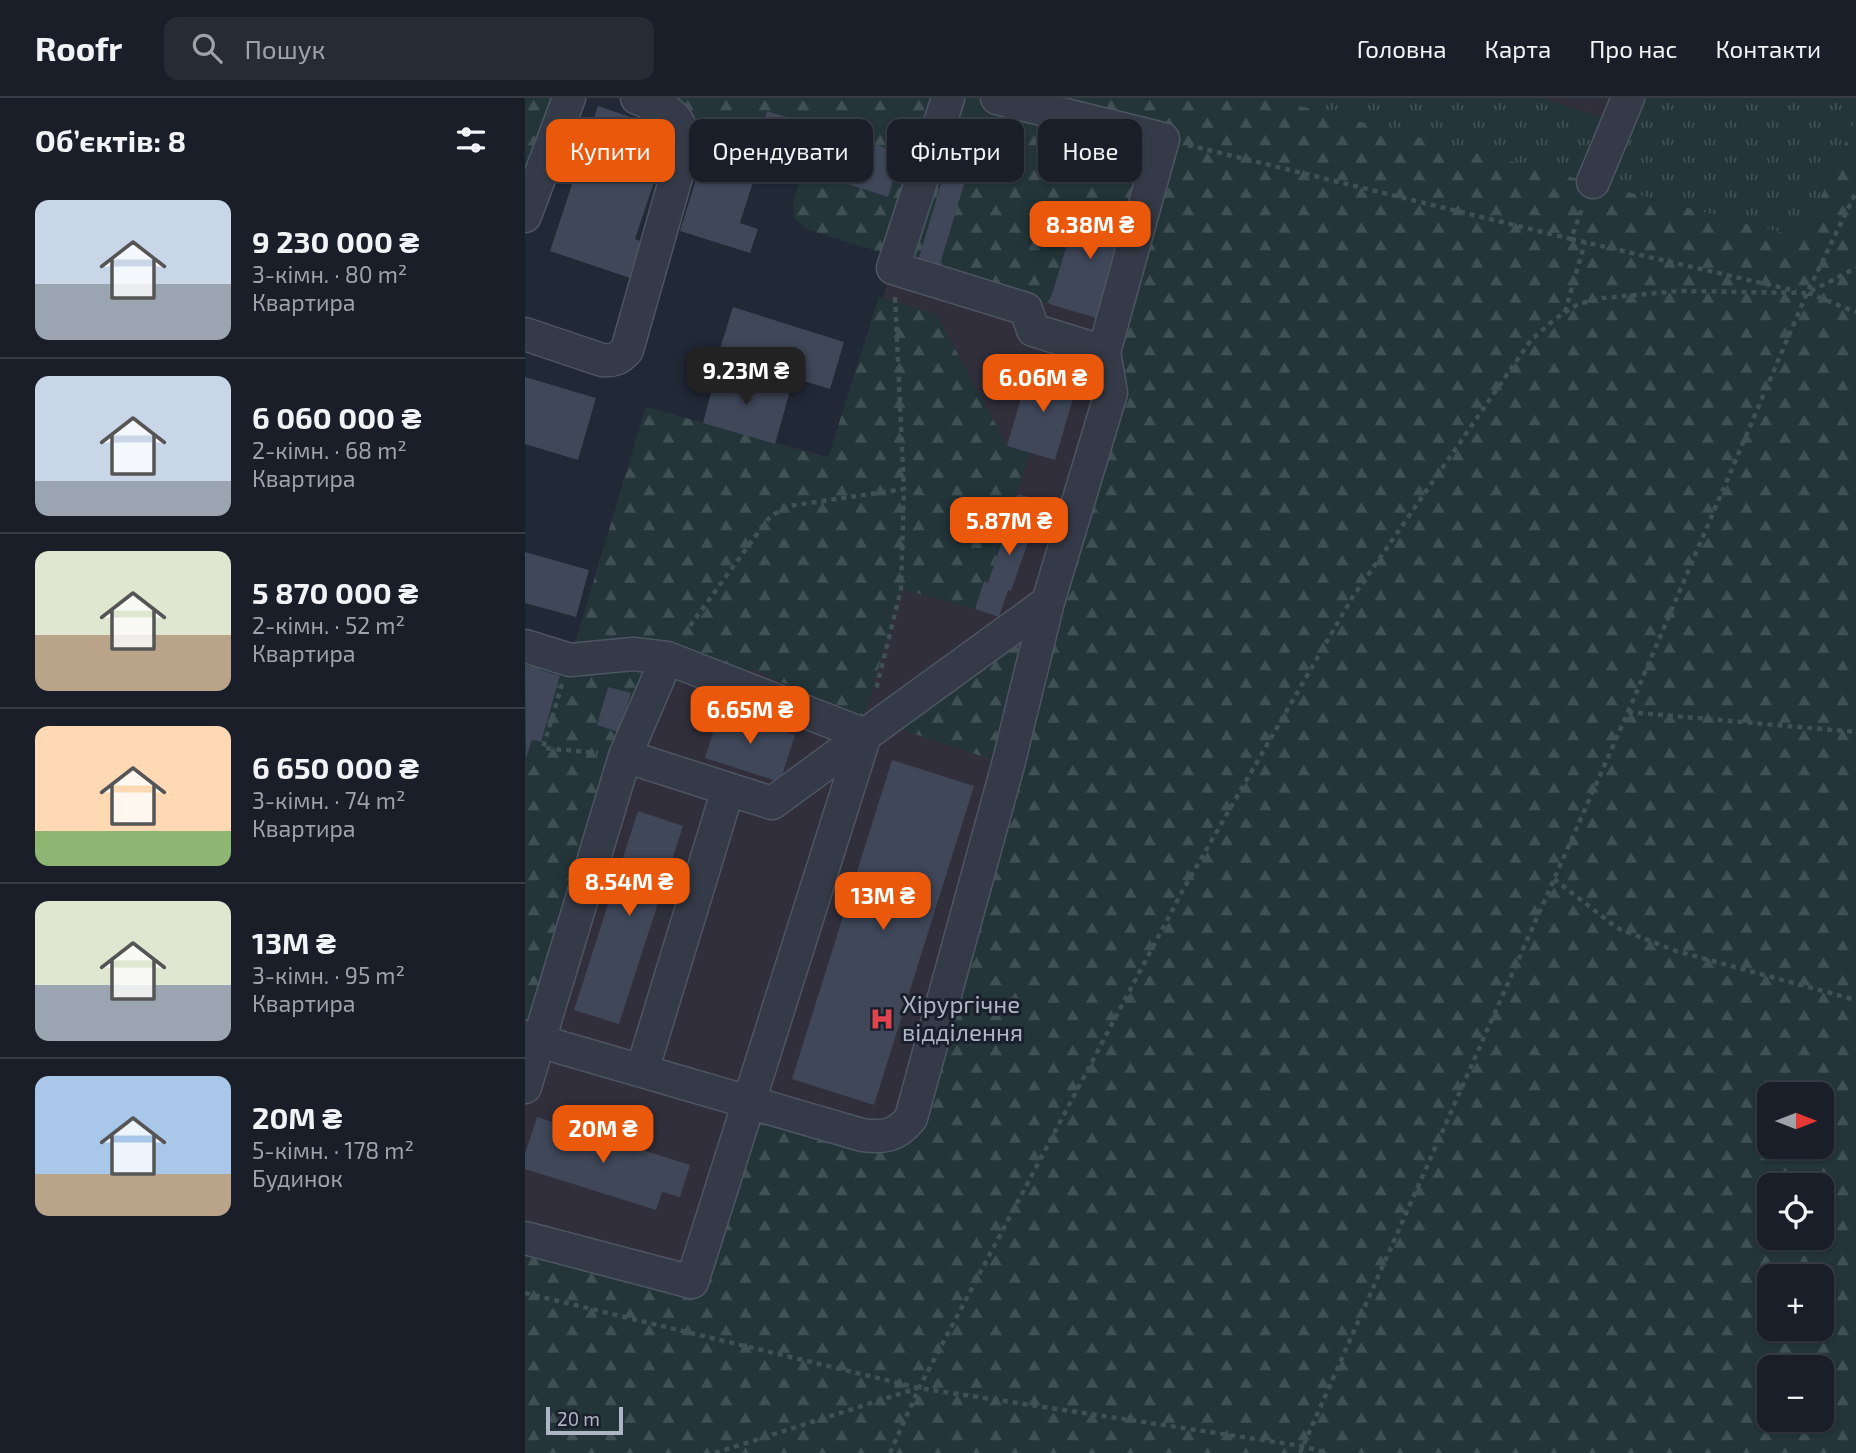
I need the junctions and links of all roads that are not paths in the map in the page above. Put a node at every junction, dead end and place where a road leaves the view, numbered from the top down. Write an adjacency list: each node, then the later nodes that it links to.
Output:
1 (569, 98): 7 (lane)
2 (637, 98): 8 (lane)
3 (948, 98): 9 (lane)
4 (996, 98): 9 (lane)
5 (1628, 98): 6 (lane)
6 (1593, 182)
7 (525, 216)
8 (525, 334)
9 (1104, 352): 10 (lane)
10 (1048, 603): 13 (lane); 19 (lane)
11 (525, 646): 12 (lane)
12 (667, 658): 13 (lane); 14 (lane)
13 (865, 735): 15 (lane); 19 (lane)
14 (625, 756): 15 (lane); 16 (lane)
15 (728, 789): 17 (lane)
16 (532, 1039): 17 (lane); 18 (lane)
17 (642, 1071): 19 (lane)
18 (525, 1087)
19 (750, 1102): 20 (lane)
20 (525, 1238)

